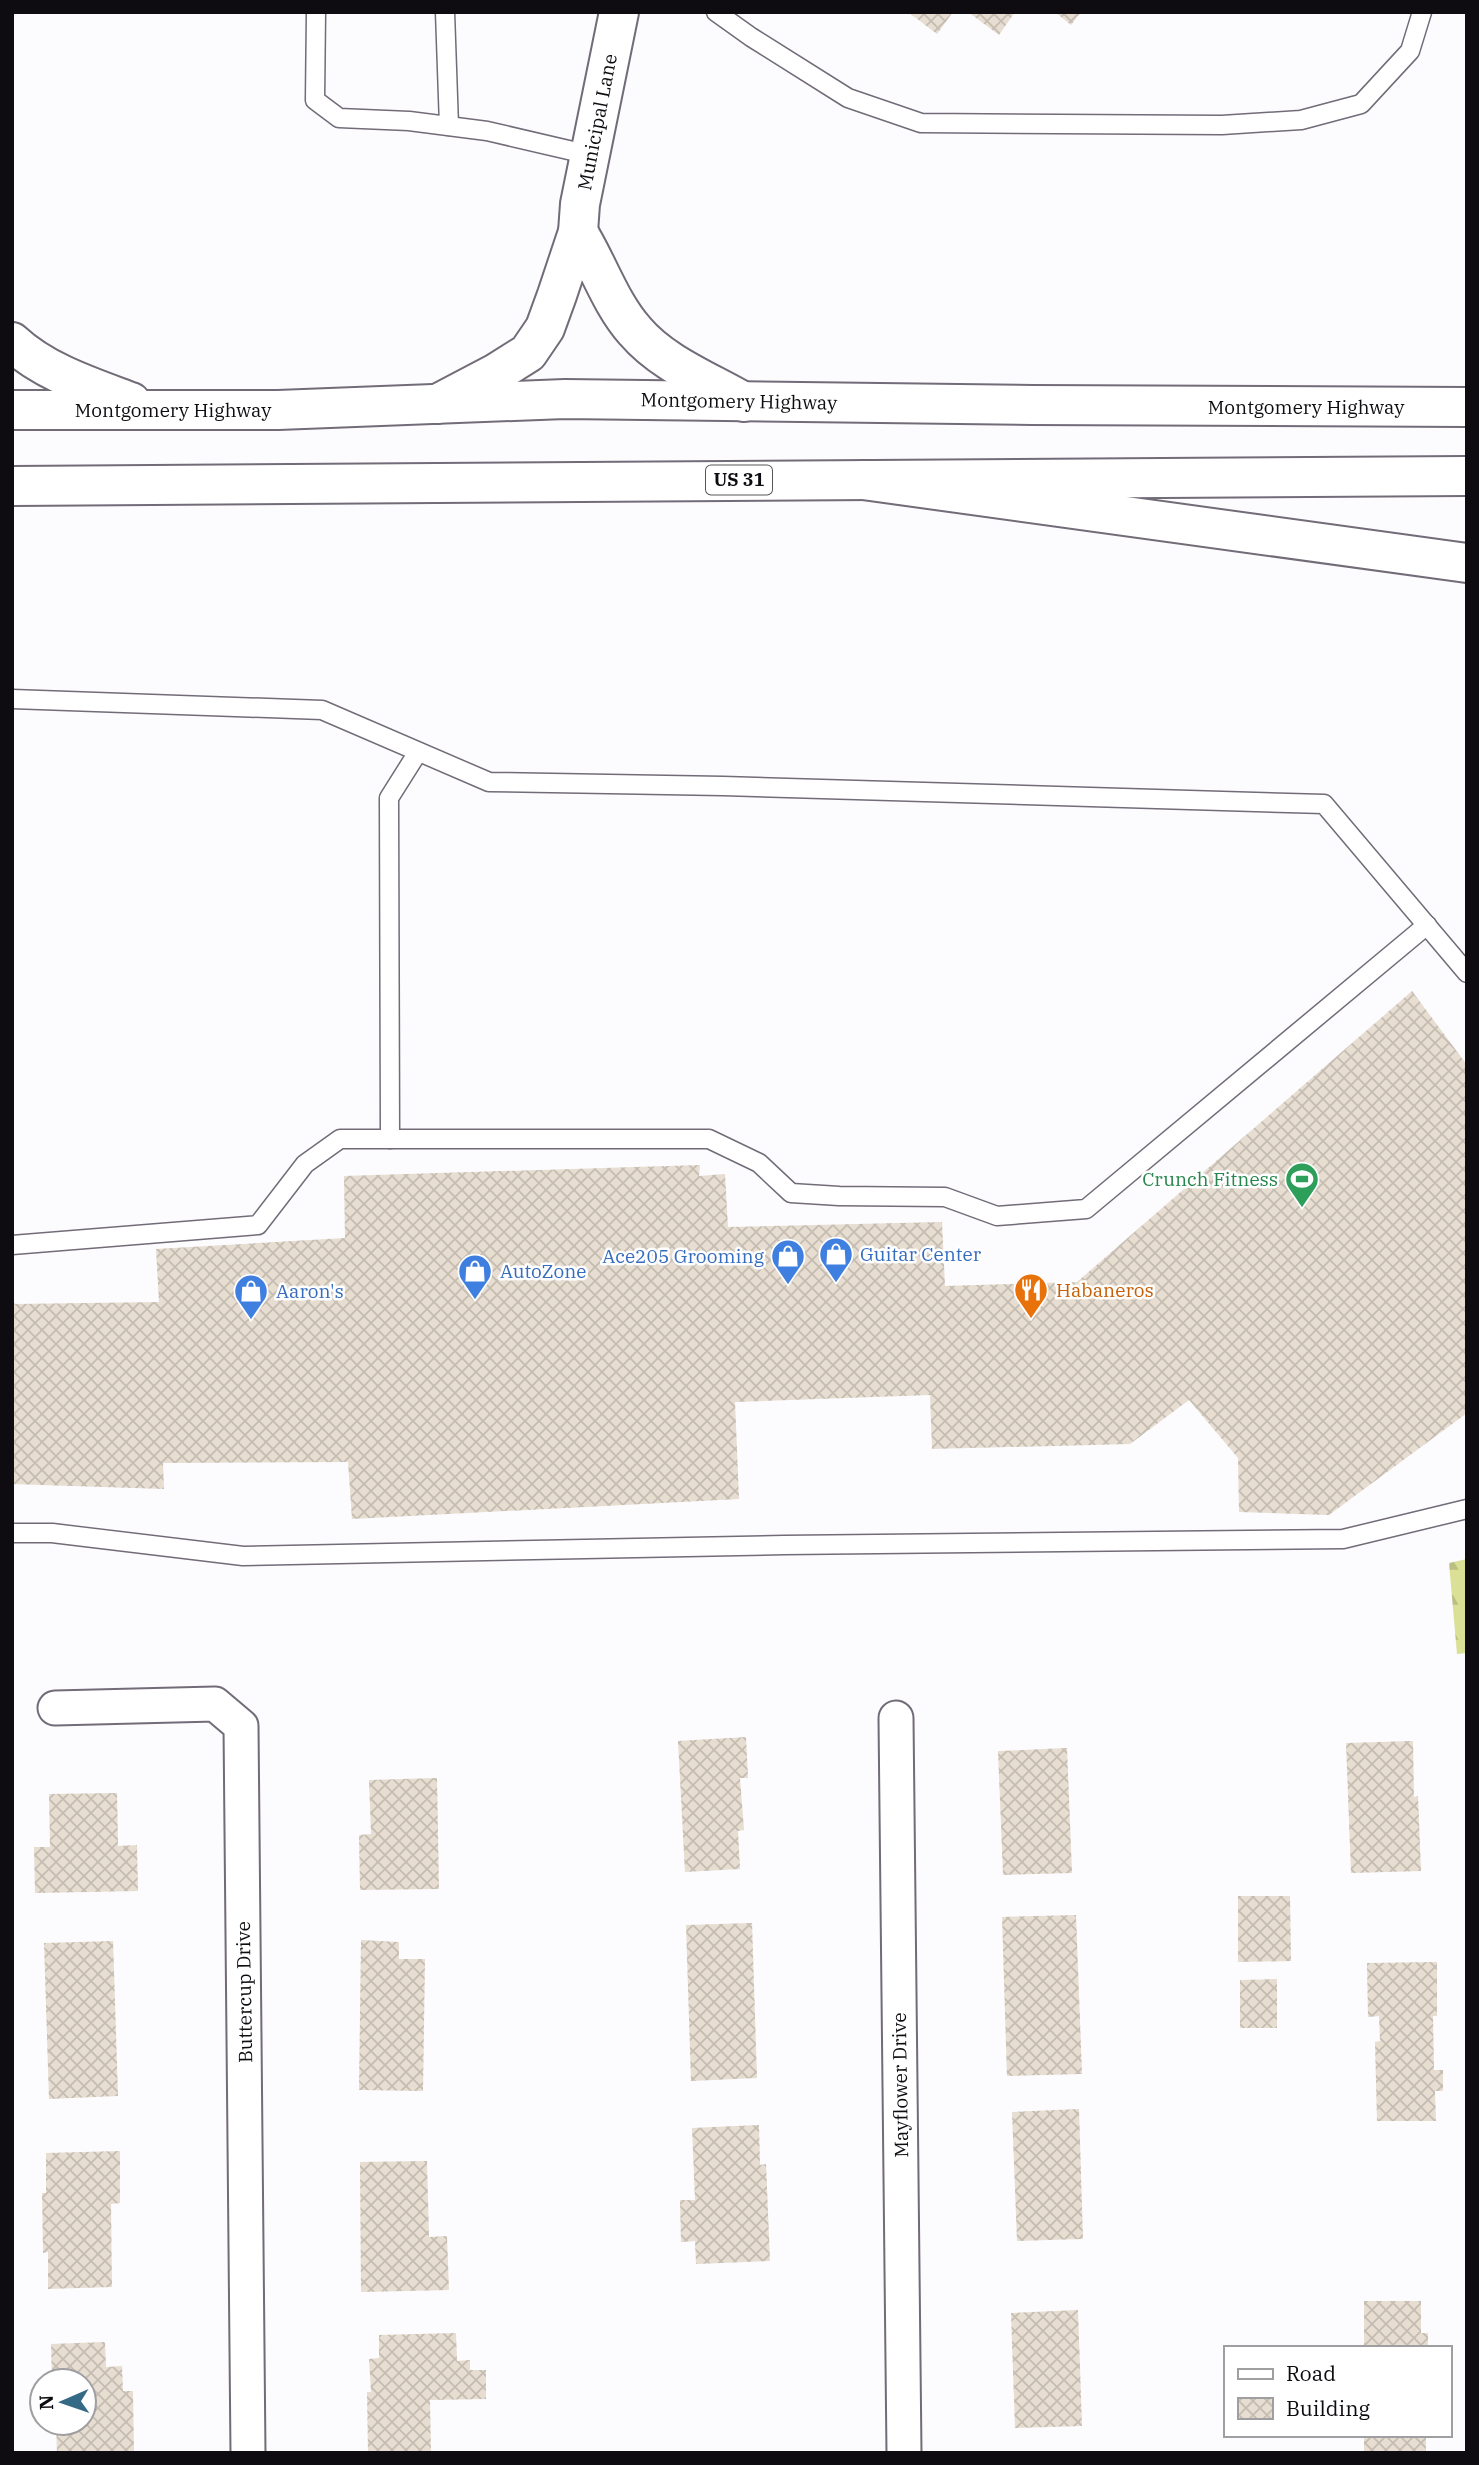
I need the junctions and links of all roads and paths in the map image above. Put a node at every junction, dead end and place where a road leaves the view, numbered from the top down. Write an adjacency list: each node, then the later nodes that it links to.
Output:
1 (316, 12): 6 (lane)
2 (445, 12): 6 (lane)
3 (619, 12): 7 (main road, Municipal Lane)
4 (716, 12): 5 (lane)
5 (1422, 12)
6 (449, 126): 7 (lane)
7 (590, 155): 8 (main road, Municipal Lane)
8 (578, 232): 10 (main road); 11 (main road, Municipal Lane)
9 (12, 342): 14 (main road)
10 (744, 402): 11 (main road, Montgomery Highway); 12 (main road, Montgomery Highway)
11 (437, 404): 14 (main road, Montgomery Highway)
12 (1467, 407)
13 (12, 410): 14 (main road, Montgomery Highway)
14 (149, 410)
15 (1467, 476): 16 (main road, US 31)
16 (863, 480): 17 (main road, US 31); 18 (main road)
17 (12, 486)
18 (1467, 563)
19 (12, 699): 20 (lane)
20 (418, 751): 21 (lane); 23 (lane)
21 (1427, 925): 22 (lane); 23 (lane)
22 (1467, 972)
23 (390, 1139): 24 (lane)
24 (12, 1245)
25 (1467, 1509): 26 (lane)
26 (12, 1533)
27 (55, 1708): 29 (street, Buttercup Drive)
28 (895, 1718): 30 (street, Mayflower Drive)
29 (248, 2453)
30 (904, 2453)

